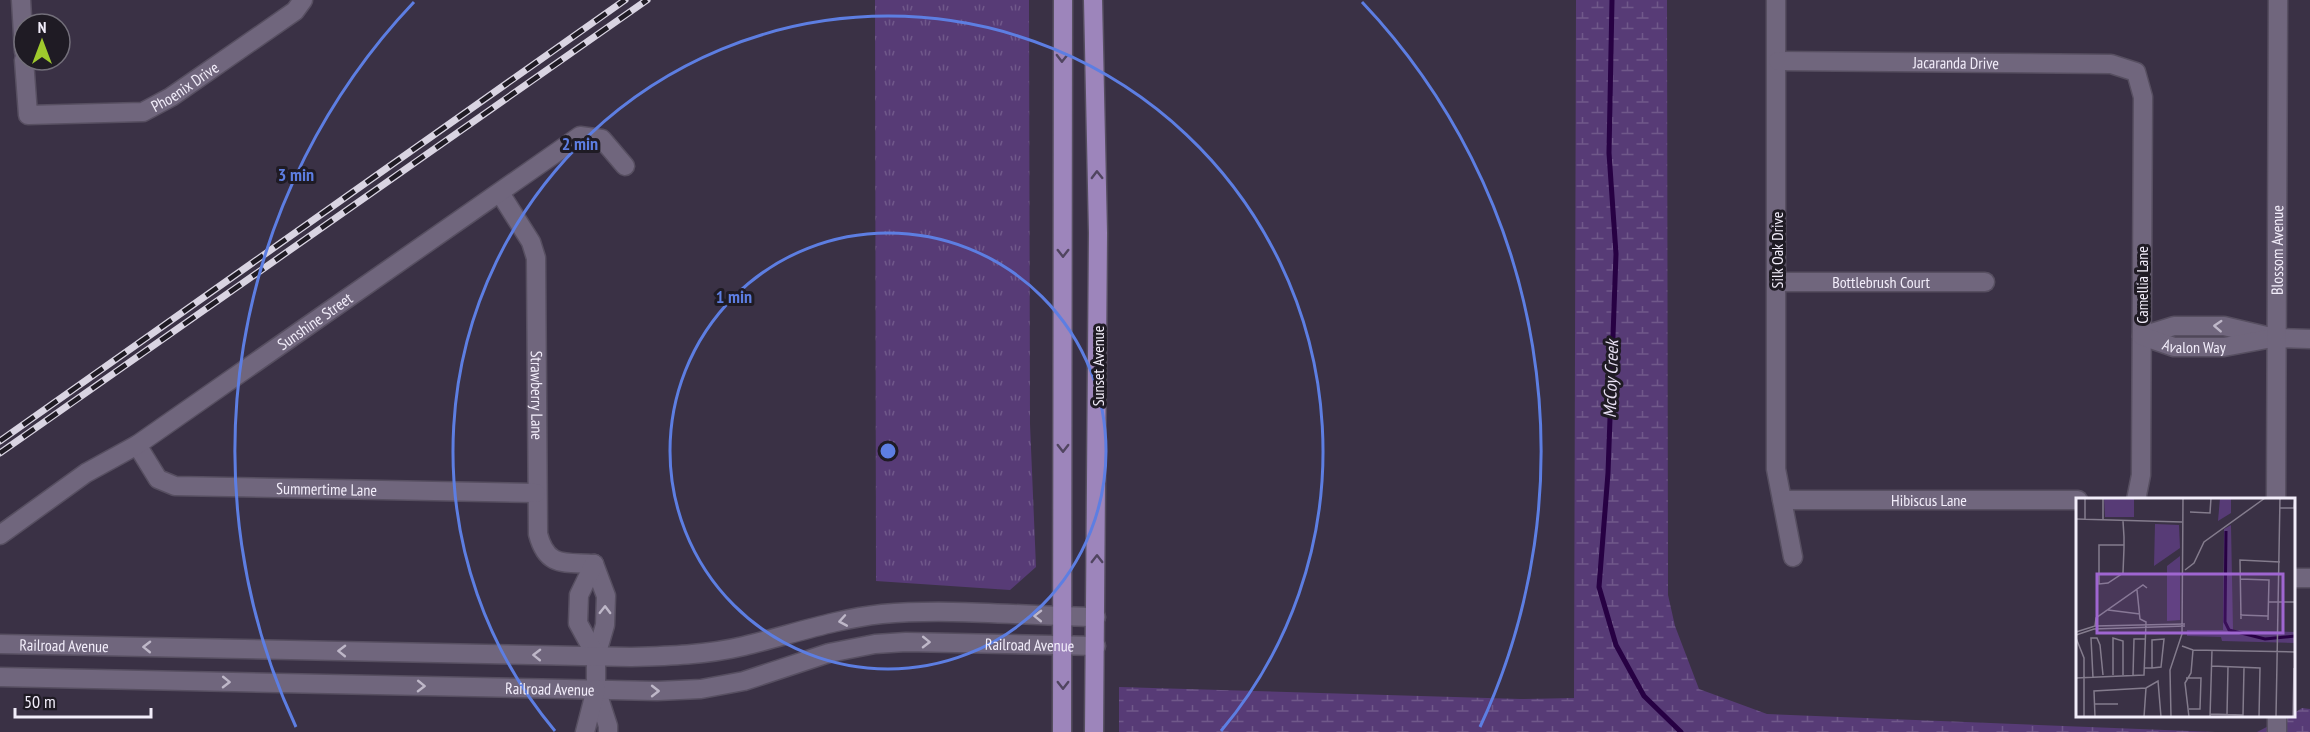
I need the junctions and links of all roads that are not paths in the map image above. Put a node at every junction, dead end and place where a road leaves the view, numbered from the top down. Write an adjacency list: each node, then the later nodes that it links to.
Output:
1 (303, 0): 7 (street, Phoenix Drive)
2 (1063, 0): 25 (main road, one-way to 25)
3 (1093, 0): 26 (main road, Sunset Avenue, one-way to 3)
4 (1776, 0): 6 (street, Silk Oak Drive)
5 (2278, 0): 14 (street, Blossom Avenue)
6 (1778, 61): 8 (street, Jacaranda Drive); 11 (street, Silk Oak Drive)
7 (25, 72)
8 (2136, 72): 13 (street, Camellia Lane)
9 (625, 166): 10 (street, Sunshine Street)
10 (500, 193): 16 (street, Sunshine Street); 17 (street, Strawberry Lane)
11 (1777, 282): 12 (street, Bottlebrush Court); 20 (street, Silk Oak Drive)
12 (1985, 282)
13 (2142, 336): 14 (street, Avalon Way); 18 (street, Camellia Lane)
14 (2275, 338): 15 (street, Avalon Way); 19 (street, Blossom Avenue)
15 (2310, 339)
16 (137, 445): 17 (street, Summertime Lane); 22 (street, Sunshine Street)
17 (536, 493): 24 (street, Strawberry Lane)
18 (2136, 498)
19 (2276, 498)
20 (1782, 500): 21 (street, Hibiscus Lane); 23 (street, Silk Oak Drive)
21 (2076, 500)
22 (0, 535)
23 (1793, 557)
24 (594, 564): 30 (street, one-way to 24); 30 (street)
25 (1063, 616): 26 (street, Railroad Avenue); 28 (main road); 30 (street, Railroad Avenue, one-way to 30)
26 (1096, 617): 29 (main road, Sunset Avenue)
27 (0, 644): 30 (street, Railroad Avenue, one-way to 27)
28 (1063, 645): 29 (street, Railroad Avenue); 32 (street, Railroad Avenue, one-way to 28); 35 (main road, one-way to 35)
29 (1096, 646): 36 (main road, Sunset Avenue)
30 (596, 656): 32 (street)
31 (0, 677): 32 (street, Railroad Avenue, one-way to 32)
32 (597, 689): 33 (street); 34 (street)
33 (585, 732)
34 (608, 732)
35 (1062, 732)
36 (1094, 732)

